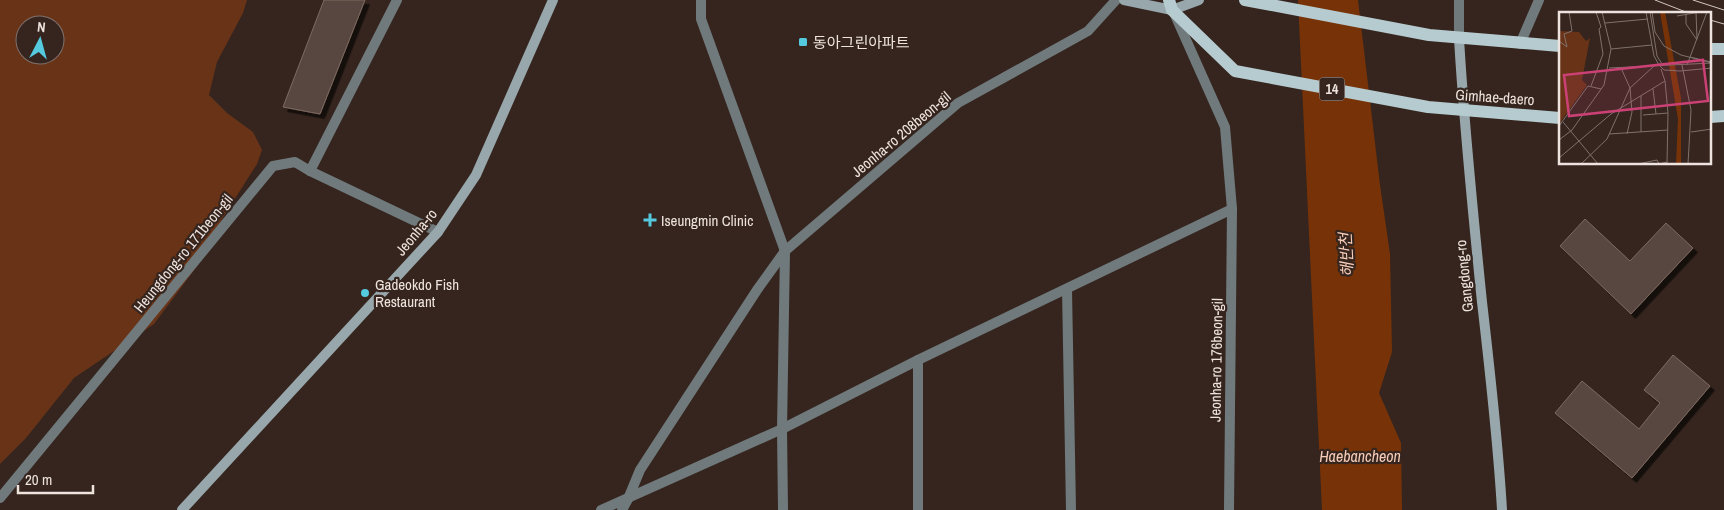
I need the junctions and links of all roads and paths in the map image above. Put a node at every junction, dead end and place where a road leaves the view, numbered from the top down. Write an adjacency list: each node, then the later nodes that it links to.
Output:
1 (397, 0): 16 (street)
2 (553, 0): 18 (main road, Jeonha-ro)
3 (701, 0): 19 (street)
4 (1116, 0): 19 (street, Jeonha-ro 208beon-gil)
5 (1124, 0): 10 (main road)
6 (1200, 0): 10 (main road)
7 (1245, 0): 11 (main road)
8 (1459, 0): 11 (street)
9 (1539, 0): 12 (street)
10 (1170, 5): 14 (main road, Gimhae-daero / 14); 17 (street, Jeonha-ro 176beon-gil)
11 (1459, 38): 12 (main road); 14 (main road, Gangdong-ro)
12 (1520, 44): 13 (main road)
13 (1559, 46)
14 (1463, 111): 15 (main road, Gimhae-daero / 14); 32 (main road, Gangdong-ro)
15 (1559, 118)
16 (310, 171): 18 (street, Heungdong-ro 171beon-gil); 23 (street, Heungdong-ro 171beon-gil)
17 (1232, 209): 20 (street); 31 (street, Jeonha-ro 176beon-gil)
18 (438, 232): 25 (main road, Jeonha-ro)
19 (785, 251): 22 (street); 24 (street, Jeonha-ro 208beon-gil)
20 (1067, 289): 21 (street); 30 (street)
21 (918, 360): 22 (street); 29 (street)
22 (782, 429): 24 (street); 28 (street)
23 (0, 498)
24 (628, 499): 26 (street); 27 (street, Jeonha-ro 208beon-gil)
25 (182, 510)
26 (601, 510)
27 (622, 510)
28 (783, 510)
29 (918, 510)
30 (1071, 510)
31 (1229, 510)
32 (1502, 510)

